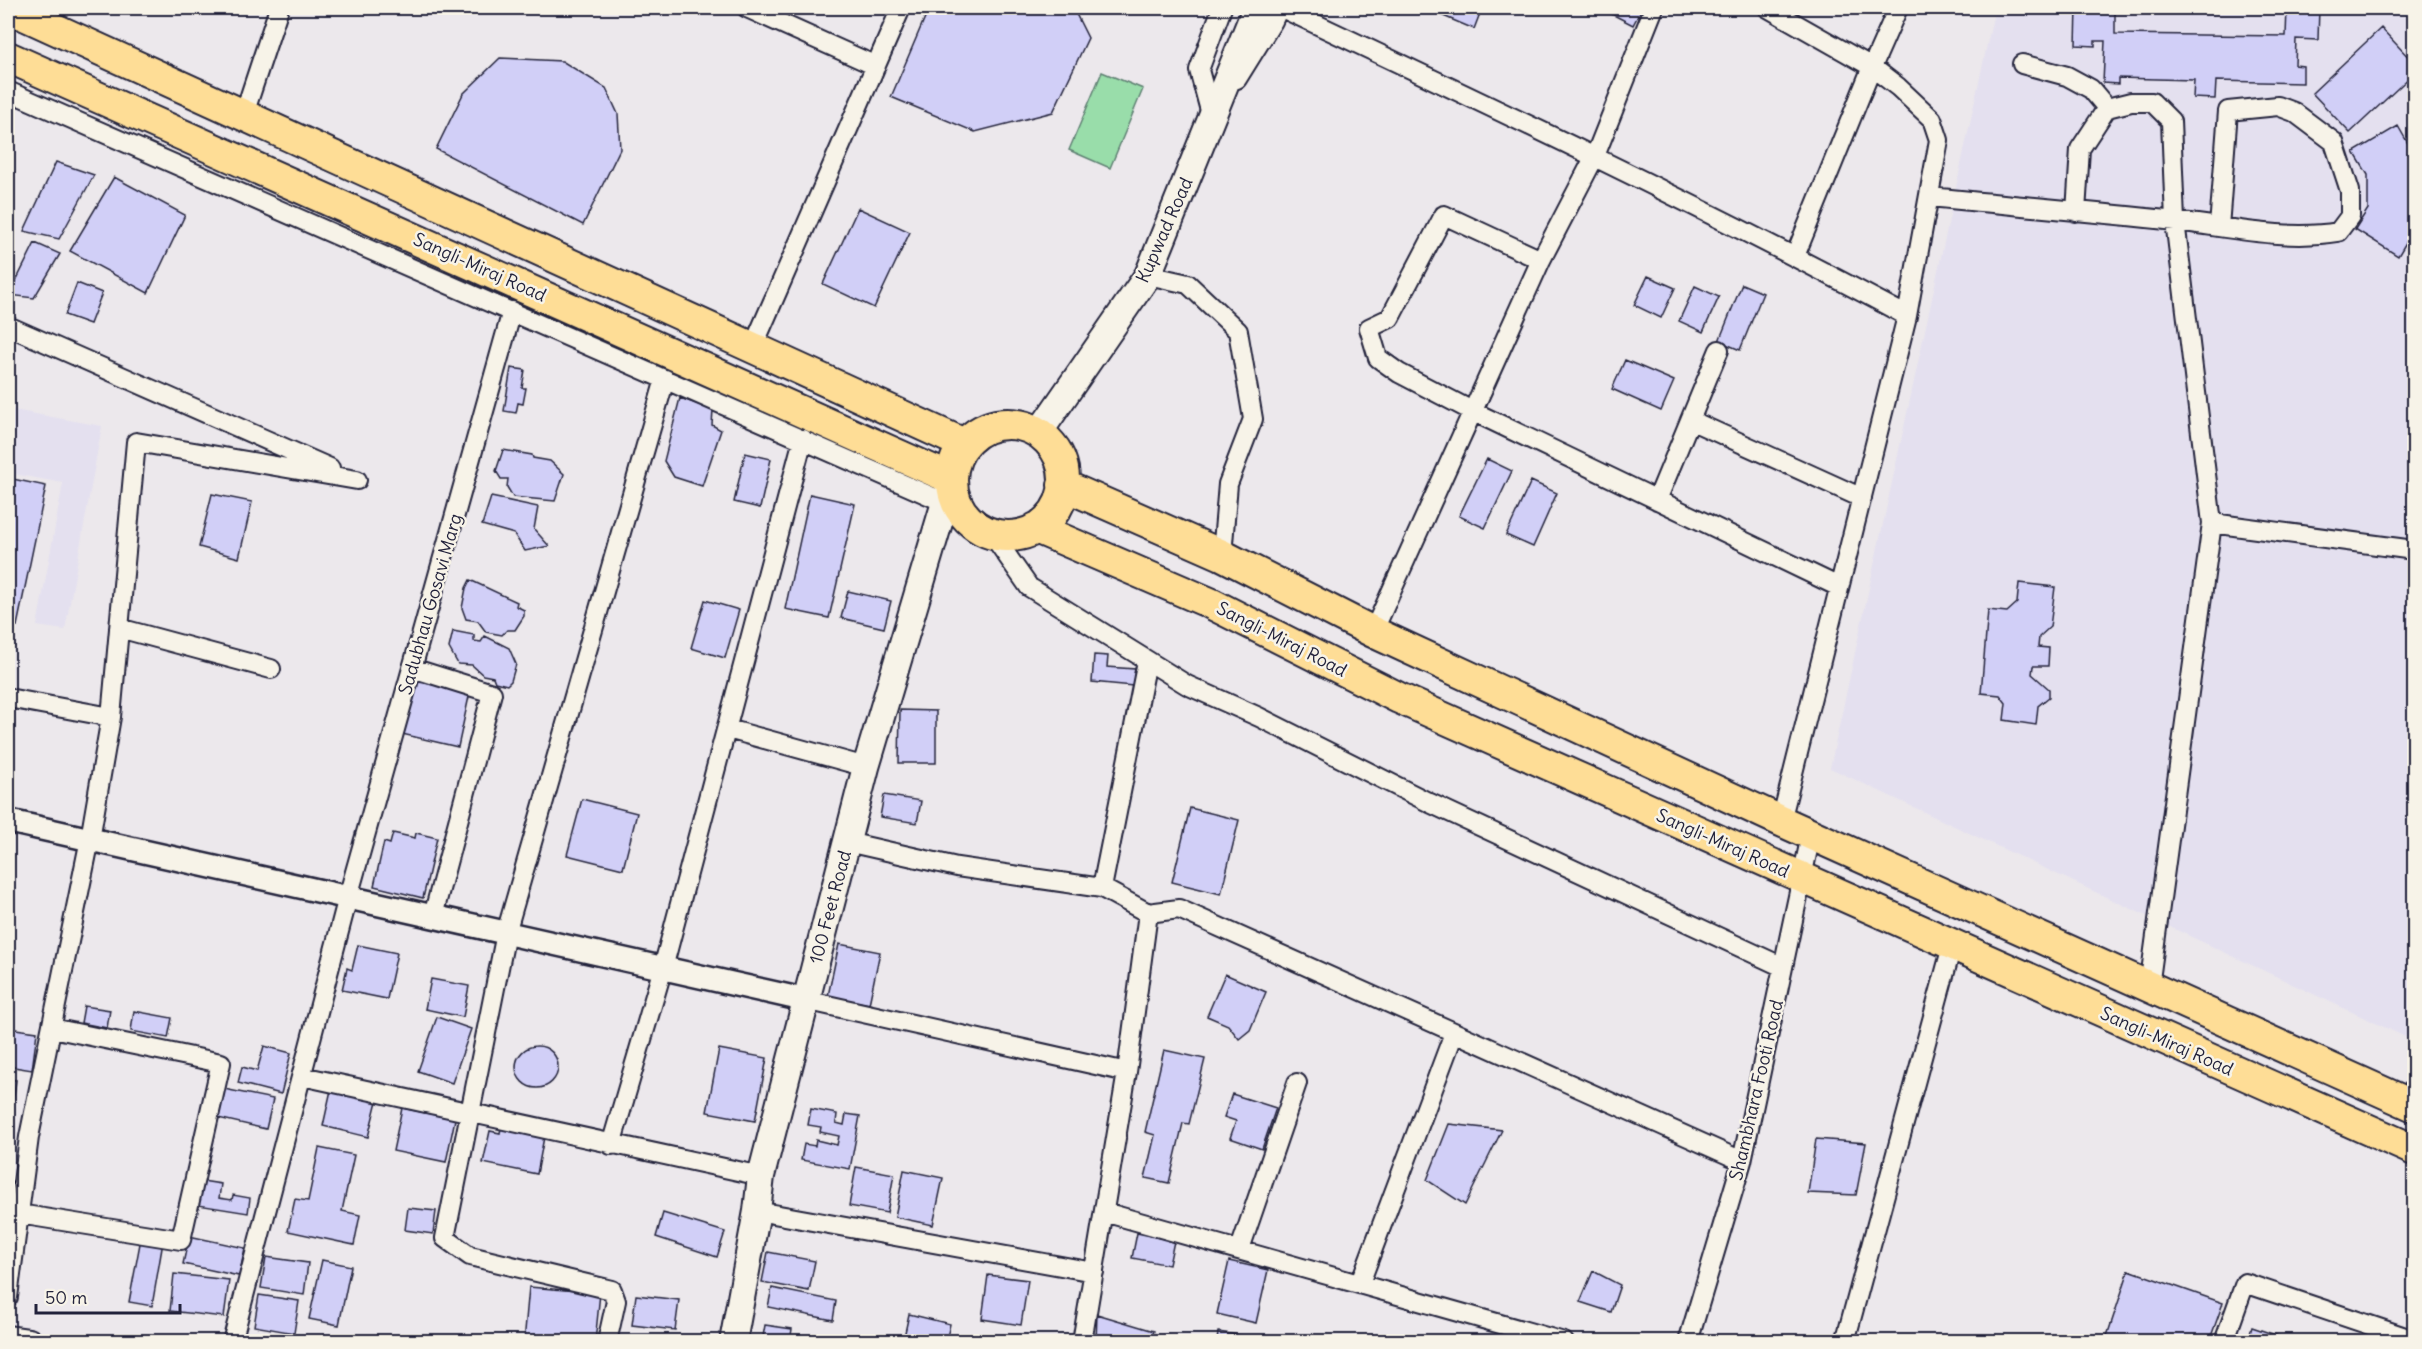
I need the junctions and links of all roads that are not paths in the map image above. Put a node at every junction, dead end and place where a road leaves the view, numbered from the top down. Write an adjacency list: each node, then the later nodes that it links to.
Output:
1 (9, 8): 17 (highway)
2 (279, 8): 17 (street)
3 (747, 8): 13 (street)
4 (901, 8): 13 (street)
5 (1222, 8): 18 (street)
6 (1256, 8): 18 (main road, Kupwad Road)
7 (1280, 8): 18 (street); 19 (street)
8 (1654, 8): 19 (street)
9 (1768, 8): 14 (street)
10 (1898, 8): 14 (street)
11 (8, 57): 39 (highway, Sangli-Miraj Road)
12 (2022, 64): 16 (street)
13 (876, 66): 30 (street)
14 (1872, 67): 20 (street); 24 (street)
15 (8, 91): 27 (street)
16 (2107, 108): 21 (street); 22 (street)
17 (244, 114): 30 (highway)
18 (1212, 118): 26 (main road, Kupwad Road)
19 (1595, 156): 24 (street); 25 (street)
20 (1929, 196): 21 (street); 28 (street)
21 (2076, 212): 22 (street)
22 (2175, 221): 23 (street); 42 (street)
23 (2218, 227): 23 (street)
24 (1795, 256): 28 (street)
25 (1541, 260): 33 (street); 33 (street)
26 (1148, 275): 35 (main road, Kupwad Road); 46 (street)
27 (512, 311): 32 (street); 51 (street, Sadubhau Gosavi Marg)
28 (1907, 316): 40 (street)
29 (8, 326): 48 (street)
30 (753, 347): 37 (highway)
31 (1719, 350): 34 (street)
32 (665, 379): 36 (street); 67 (street)
33 (1472, 411): 41 (street); 49 (street)
34 (1690, 420): 40 (street); 41 (street)
35 (1038, 434): 37 (highway); 38 (highway)
36 (803, 440): 39 (street); 55 (street)
37 (964, 444): 39 (highway)
38 (1063, 485): 43 (highway); 46 (highway)
39 (948, 490): 44 (highway); 56 (main road, 100 Feet Road)
40 (1862, 498): 47 (street)
41 (1657, 500): 47 (street)
42 (2212, 523): 45 (street); 71 (street)
43 (1036, 528): 44 (highway); 62 (highway, Sangli-Miraj Road)
44 (992, 534): 50 (street)
45 (2415, 550)
46 (1222, 555): 49 (highway)
47 (1839, 587): 58 (street)
48 (119, 628): 52 (street); 54 (street)
49 (1373, 632): 58 (highway)
50 (1147, 661): 63 (street); 69 (street)
51 (412, 668): 64 (street, Sadubhau Gosavi Marg); 66 (street)
52 (271, 669)
53 (8, 698): 54 (street)
54 (111, 717): 60 (street)
55 (728, 729): 56 (street); 70 (street)
56 (866, 767): 61 (main road, 100 Feet Road)
57 (8, 821): 60 (street)
58 (1781, 821): 59 (highway)
59 (1811, 835): 62 (street, Shambhara Footi Road); 71 (highway)
60 (90, 839): 64 (street); 73 (street)
61 (847, 842): 63 (street); 72 (main road, 100 Feet Road)
62 (1802, 878): 68 (highway, Sangli-Miraj Road); 69 (street, Shambhara Footi Road)
63 (1102, 888): 65 (street)
64 (348, 897): 66 (street); 76 (street, Sadubhau Gosavi Marg)
65 (1148, 913): 74 (street); 75 (street)
66 (433, 916): 67 (street)
67 (506, 933): 70 (street); 79 (street)
68 (1952, 946): 81 (highway, Sangli-Miraj Road); 100 (street)
69 (1784, 967): 82 (street, Shambhara Footi Road)
70 (663, 968): 72 (street); 80 (street)
71 (2149, 987): 78 (highway)
72 (805, 1000): 75 (street); 83 (main road, 100 Feet Road)
73 (51, 1028): 86 (street); 86 (street)
74 (1454, 1033): 82 (street); 89 (street)
75 (1127, 1072): 85 (street)
76 (302, 1076): 79 (street); 94 (street, Sadubhau Gosavi Marg)
77 (1297, 1083): 87 (street)
78 (2415, 1106)
79 (471, 1113): 80 (street); 95 (street)
80 (611, 1145): 83 (street)
81 (2415, 1150)
82 (1742, 1161): 99 (street, Shambhara Footi Road)
83 (761, 1176): 84 (main road, 100 Feet Road)
84 (757, 1212): 88 (street); 96 (main road, 100 Feet Road)
85 (1104, 1212): 87 (street); 88 (street)
86 (19, 1214): 90 (street)
87 (1240, 1249): 89 (street)
88 (1094, 1272): 97 (street)
89 (1360, 1283): 98 (street)
90 (8, 1297)
91 (8, 1339): 93 (main road)
92 (2415, 1340): 101 (street)
93 (28, 1341)
94 (232, 1341)
95 (607, 1341)
96 (733, 1341)
97 (1082, 1341)
98 (1564, 1341)
99 (1688, 1341)
100 (1845, 1341)
101 (2224, 1341)

